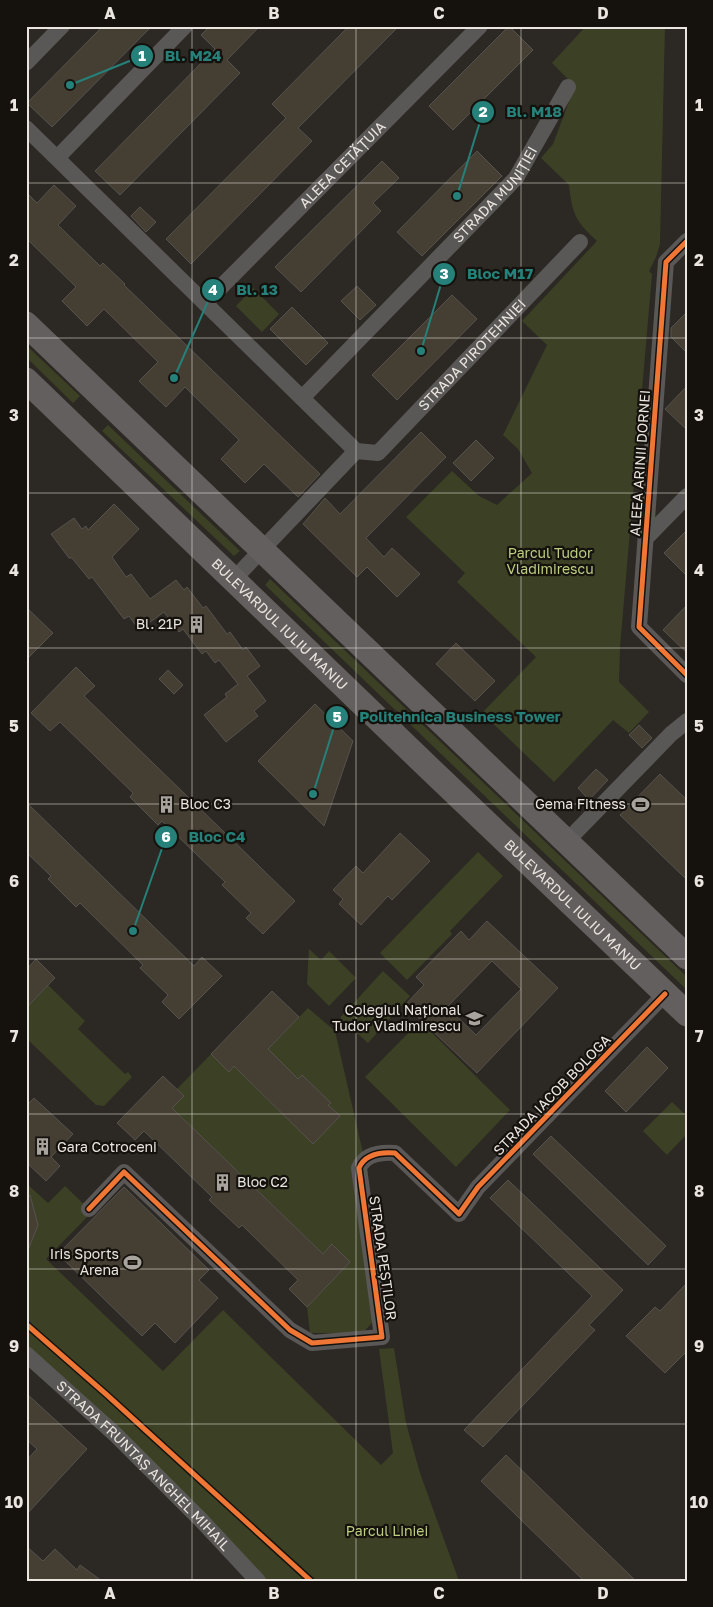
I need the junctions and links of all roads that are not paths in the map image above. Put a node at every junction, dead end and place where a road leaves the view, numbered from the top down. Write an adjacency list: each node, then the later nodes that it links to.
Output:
1 (62, 26): 4 (street)
2 (185, 26): 7 (street)
3 (480, 26): 10 (street, ALEEA CETĂȚUIA)
4 (26, 63)
5 (568, 87): 13 (street, STRADA MUNIȚIEI)
6 (26, 128): 7 (street)
7 (57, 158): 10 (street)
8 (687, 241): 16 (street, ALEEA ARINII DORNEI)
9 (580, 242): 14 (street, STRADA PIROTEHNIEI)
10 (205, 303): 13 (street)
11 (26, 324): 17 (main road)
12 (26, 380): 18 (main road, BULEVARDUL IULIU MANIU)
13 (302, 398): 14 (street)
14 (356, 451): 17 (street)
15 (687, 496): 16 (street, ALEEA ARINII DORNEI)
16 (646, 538): 19 (street, ALEEA ARINII DORNEI)
17 (262, 550): 18 (street); 21 (main road)
18 (234, 579): 23 (main road, BULEVARDUL IULIU MANIU)
19 (687, 675)
20 (687, 721): 21 (street)
21 (566, 842): 22 (main road)
22 (687, 957)
23 (665, 994): 24 (main road, BULEVARDUL IULIU MANIU); 26 (street, STRADA IACOB BOLOGA)
24 (687, 1014)
25 (89, 1209): 26 (street, STRADA PEȘTILOR)
26 (459, 1214)
27 (26, 1354): 28 (street, STRADA FRUNTAȘ ANGHEL MIHAIL)
28 (258, 1581)

